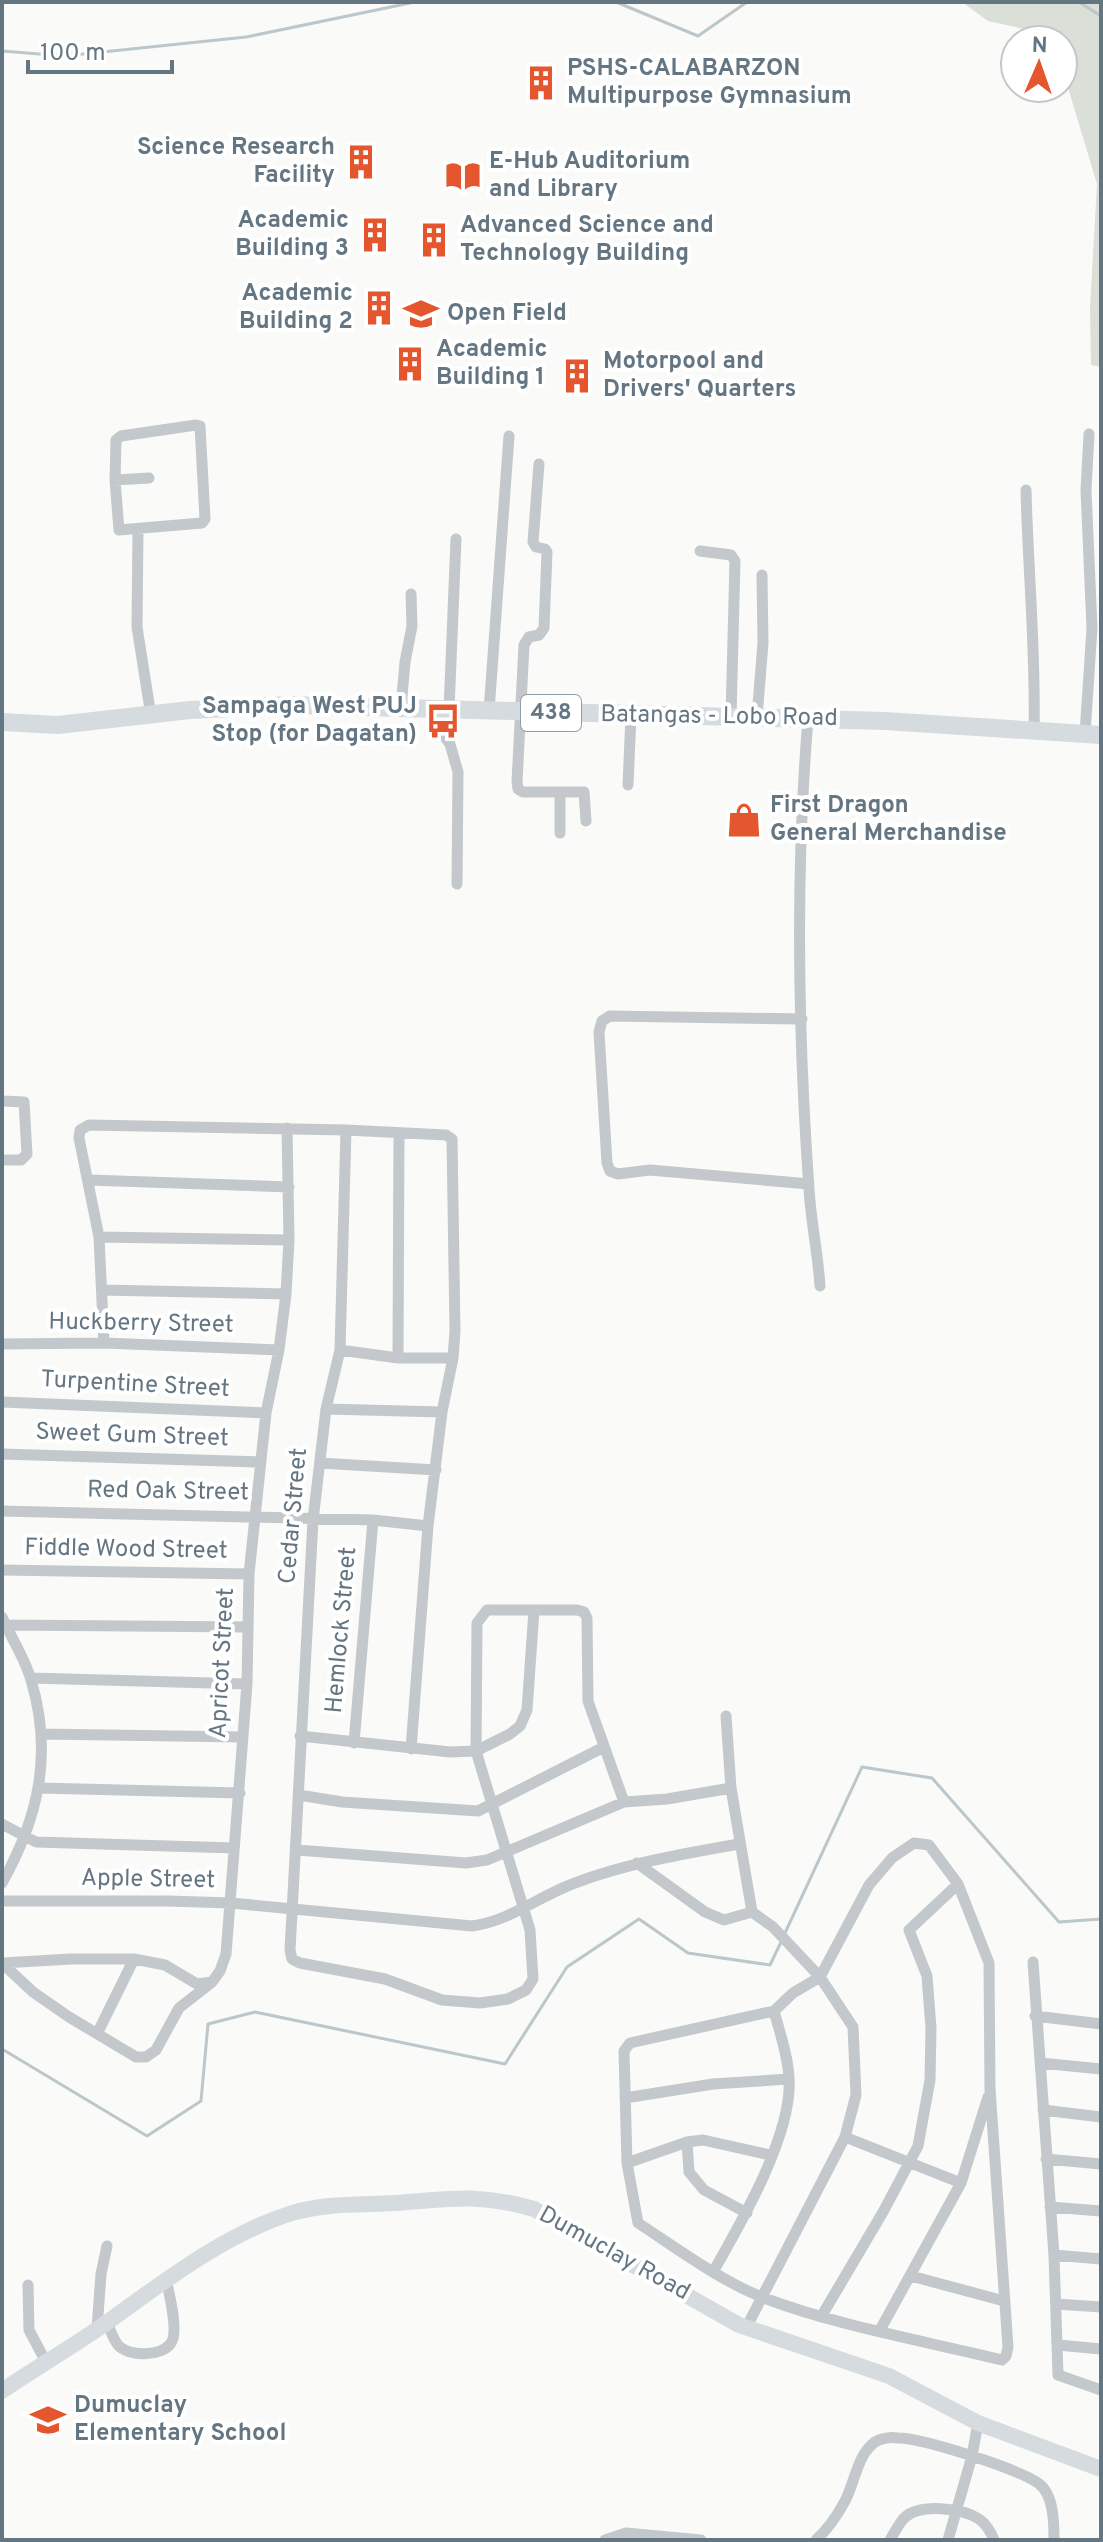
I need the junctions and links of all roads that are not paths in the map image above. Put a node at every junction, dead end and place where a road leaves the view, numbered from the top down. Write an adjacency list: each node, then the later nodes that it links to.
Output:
1 (1089, 434): 23 (street)
2 (509, 436): 14 (street)
3 (539, 464): 15 (street)
4 (149, 478): 5 (street)
5 (115, 480): 7 (street); 7 (street)
6 (1026, 490): 22 (street)
7 (138, 529): 17 (street)
8 (456, 539): 13 (street)
9 (700, 551): 18 (street)
10 (762, 575): 19 (street)
11 (411, 594): 12 (street)
12 (401, 708): 13 (main road, Batangas - Lobo Road / 438); 17 (main road, Batangas - Lobo Road / 438)
13 (442, 710): 14 (main road, Batangas - Lobo Road / 438); 28 (street)
14 (489, 711): 15 (main road, Batangas - Lobo Road / 438)
15 (522, 712): 16 (main road, Batangas - Lobo Road / 438); 25 (street)
16 (631, 715): 18 (main road, Batangas - Lobo Road / 438); 24 (street)
17 (151, 716): 21 (main road, Batangas - Lobo Road / 438)
18 (731, 717): 19 (main road, Batangas - Lobo Road / 438)
19 (757, 717): 20 (main road, Batangas - Lobo Road / 438)
20 (808, 719): 22 (main road, Batangas - Lobo Road / 438); 29 (street)
21 (2, 722)
22 (1034, 731): 23 (main road, Batangas - Lobo Road / 438)
23 (1093, 734)
24 (628, 785)
25 (560, 792): 26 (street); 27 (street)
26 (586, 821)
27 (560, 833)
28 (457, 884)
29 (802, 1019): 36 (street); 36 (street)
30 (2, 1101): 34 (street)
31 (287, 1128): 32 (street); 35 (street); 37 (street, Apricot Street)
32 (346, 1130): 33 (street); 46 (street, Cedar Street)
33 (399, 1135): 47 (street); 48 (street)
34 (2, 1160)
35 (89, 1180): 37 (street); 38 (street)
36 (809, 1184): 40 (street)
37 (289, 1187): 39 (street, Apricot Street)
38 (99, 1237): 39 (street); 41 (street)
39 (289, 1240): 42 (street, Apricot Street)
40 (820, 1286)
41 (102, 1290): 42 (street); 43 (street)
42 (286, 1294): 45 (street, Apricot Street)
43 (104, 1343): 44 (street, Huckberry Street); 45 (street, Huckberry Street)
44 (2, 1344)
45 (279, 1350): 52 (street, Apricot Street)
46 (340, 1350): 47 (street); 50 (street, Cedar Street)
47 (398, 1358): 48 (street)
48 (453, 1358): 51 (street)
49 (2, 1402): 52 (street, Turpentine Street)
50 (326, 1409): 51 (street); 55 (street, Cedar Street)
51 (442, 1412): 56 (street)
52 (266, 1413): 54 (street, Apricot Street)
53 (2, 1454): 54 (street, Sweet Gum Street)
54 (260, 1462): 58 (street, Apricot Street)
55 (320, 1463): 56 (street); 59 (street, Cedar Street)
56 (436, 1470): 61 (street)
57 (2, 1511): 58 (street, Red Oak Street)
58 (256, 1516): 59 (street, Red Oak Street); 63 (street, Apricot Street)
59 (313, 1520): 60 (street, Red Oak Street); 71 (street, Cedar Street)
60 (373, 1520): 61 (street, Red Oak Street); 73 (street, Hemlock Street)
61 (428, 1526): 75 (street)
62 (2, 1570): 63 (street, Fiddle Wood Street)
63 (249, 1574): 66 (street, Apricot Street)
64 (534, 1610): 74 (street); 76 (street); 76 (street)
65 (4, 1621): 66 (street); 67 (street)
66 (248, 1627): 68 (street, Apricot Street)
67 (31, 1678): 68 (street); 70 (street)
68 (247, 1684): 72 (street, Apricot Street)
69 (726, 1716): 78 (street)
70 (42, 1734): 72 (street); 77 (street)
71 (300, 1736): 73 (street); 80 (street, Cedar Street)
72 (241, 1737): 79 (street, Apricot Street)
73 (354, 1743): 75 (street)
74 (604, 1747): 81 (street); 82 (street)
75 (411, 1749): 76 (street)
76 (476, 1751): 82 (street)
77 (40, 1788): 79 (street); 84 (street)
78 (731, 1788): 81 (street); 85 (street)
79 (240, 1793): 86 (street, Apricot Street)
80 (299, 1795): 82 (street); 87 (street, Cedar Street)
81 (624, 1802): 88 (street)
82 (492, 1804): 88 (street)
83 (2, 1824): 84 (street)
84 (24, 1835): 86 (street); 90 (street)
85 (739, 1844): 89 (street, Apple Street); 96 (street)
86 (234, 1848): 93 (street, Apricot Street)
87 (297, 1850): 88 (street); 95 (street, Cedar Street)
88 (507, 1852): 94 (street)
89 (637, 1863): 94 (street, Apple Street); 96 (street)
90 (2, 1883)
91 (958, 1884): 100 (street); 109 (street); 118 (street)
92 (2, 1901): 93 (street, Apple Street)
93 (231, 1903): 95 (street, Apple Street); 101 (street, Apricot Street)
94 (523, 1907): 95 (street, Apple Street); 95 (street, Cedar Street)
95 (293, 1909)
96 (752, 1912): 100 (street)
97 (134, 1959): 99 (street); 101 (street); 105 (street)
98 (1033, 1962): 103 (street)
99 (2, 1963): 105 (street)
100 (820, 1977): 102 (street); 113 (street)
101 (212, 1982): 105 (street)
102 (774, 2011): 108 (street); 110 (street)
103 (1035, 2016): 104 (street); 106 (street)
104 (1101, 2024)
105 (98, 2032)
106 (1040, 2063): 107 (street); 111 (street)
107 (1101, 2069)
108 (789, 2079): 110 (street); 115 (street)
109 (990, 2089): 120 (street); 132 (street)
110 (625, 2098): 117 (street)
111 (1043, 2110): 112 (street); 116 (street)
112 (1101, 2117)
113 (845, 2137): 118 (street); 131 (street)
114 (687, 2142): 115 (street); 117 (street); 123 (street)
115 (770, 2155): 123 (street)
116 (1046, 2159): 119 (street); 121 (street)
117 (627, 2163): 127 (street)
118 (910, 2164): 120 (street); 135 (street)
119 (1101, 2164)
120 (961, 2183): 128 (street)
121 (1050, 2207): 122 (street); 125 (street)
122 (1101, 2211)
123 (747, 2213): 127 (street)
124 (107, 2246): 136 (street)
125 (1054, 2255): 126 (street); 133 (street)
126 (1101, 2259)
127 (713, 2272): 131 (street)
128 (911, 2276): 132 (street); 138 (street)
129 (166, 2279): 136 (street, Dumuclay Road); 136 (street); 137 (street, Dumuclay Road)
130 (28, 2285): 141 (street)
131 (761, 2293): 135 (street); 137 (street)
132 (1004, 2301): 138 (street)
133 (1056, 2304): 134 (street); 139 (street)
134 (1101, 2307)
135 (821, 2317): 138 (street)
136 (102, 2325): 141 (street, Dumuclay Road)
137 (742, 2326): 144 (street, Dumuclay Road)
138 (880, 2330)
139 (1058, 2345): 140 (street); 142 (street)
140 (1101, 2349)
141 (46, 2362): 143 (street, Dumuclay Road)
142 (1101, 2390)
143 (2, 2391)
144 (978, 2423): 145 (street); 146 (street, Dumuclay Road)
145 (972, 2456): 147 (street); 151 (street); 155 (street)
146 (1101, 2469)
147 (956, 2512): 152 (street); 153 (street); 154 (street)
148 (664, 2538): 149 (street); 150 (street)
149 (605, 2540)
150 (701, 2540)
151 (816, 2540)
152 (890, 2540)
153 (948, 2540)
154 (994, 2540)
155 (1054, 2540)

